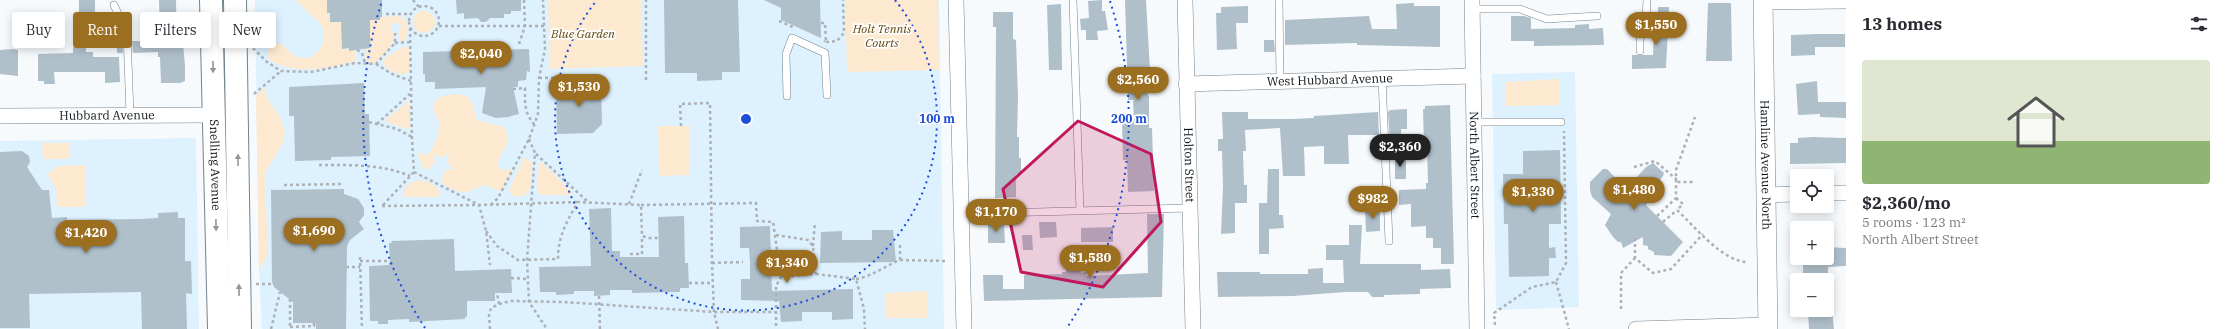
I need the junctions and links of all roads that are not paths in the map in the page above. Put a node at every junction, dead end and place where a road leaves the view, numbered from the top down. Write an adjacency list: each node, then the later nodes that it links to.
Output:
1 (212, 0): 21 (main road, Snelling Avenue, one-way to 21)
2 (235, 0): 35 (main road, Snelling Avenue, one-way to 2)
3 (956, 0): 31 (street)
4 (1073, 0): 30 (lane)
5 (1185, 0): 17 (street, Holton Street)
6 (1278, 0): 16 (lane)
7 (1647, 0): 13 (lane)
8 (1763, 1): 9 (street); 28 (street, Hamline Avenue North)
9 (1846, 1)
10 (1472, 4): 12 (lane); 14 (street, North Albert Street)
11 (114, 5): 20 (lane)
12 (1597, 16)
13 (1640, 51)
14 (1473, 76): 15 (street, West Hubbard Avenue); 23 (street, North Albert Street)
15 (1382, 79): 16 (street, West Hubbard Avenue); 32 (lane)
16 (1280, 81): 17 (street, West Hubbard Avenue)
17 (1186, 84): 29 (street, Holton Street)
18 (827, 95): 19 (lane)
19 (787, 96)
20 (130, 114): 21 (street, Hubbard Avenue); 22 (street, Hubbard Avenue)
21 (213, 115): 34 (main road, Snelling Avenue, one-way to 34)
22 (0, 116)
23 (1474, 122): 24 (lane); 38 (street, North Albert Street)
24 (1560, 125)
25 (1834, 193): 26 (street)
26 (1846, 193)
27 (1790, 194): 28 (street)
28 (1766, 195): 33 (street, Hamline Avenue North)
29 (1190, 208): 30 (lane); 37 (street, Holton Street)
30 (1080, 211): 31 (lane)
31 (961, 214): 36 (street)
32 (1389, 241)
33 (1768, 327): 39 (street)
34 (218, 329)
35 (240, 329)
36 (964, 329)
37 (1193, 329)
38 (1477, 329)
39 (1636, 329)

